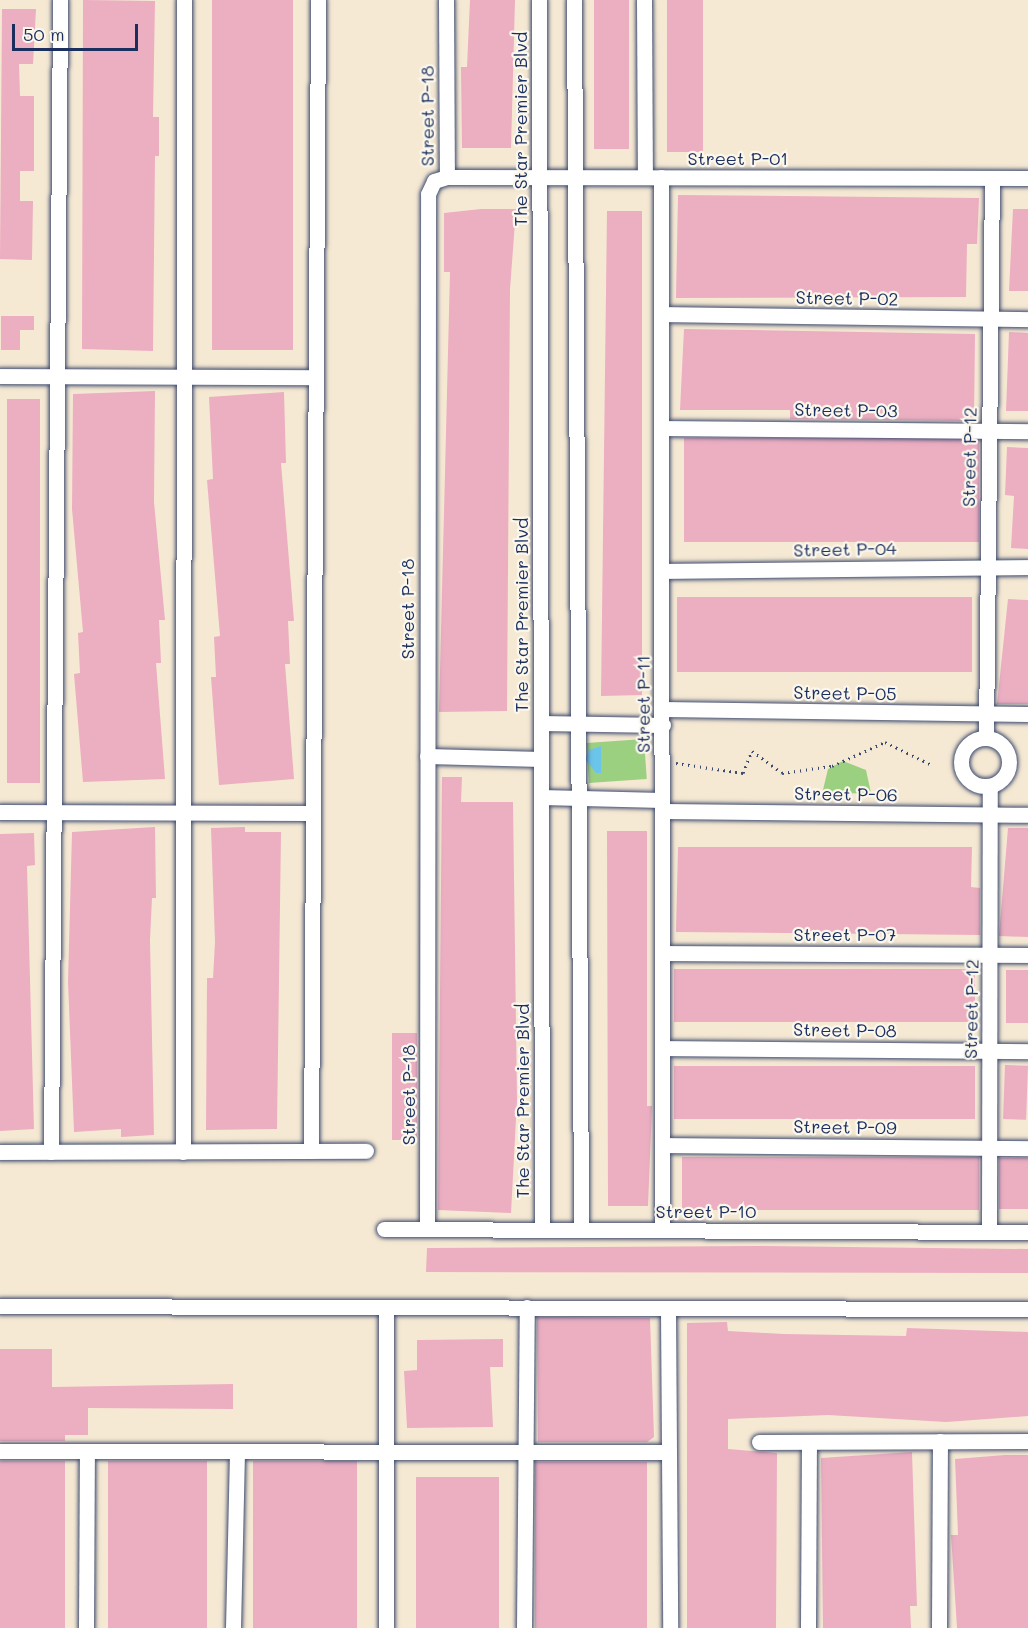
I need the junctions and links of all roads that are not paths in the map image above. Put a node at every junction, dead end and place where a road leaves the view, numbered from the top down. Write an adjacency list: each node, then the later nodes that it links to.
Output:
1 (60, 0): 19 (street)
2 (184, 0): 20 (street)
3 (318, 0): 21 (street)
4 (446, 0): 8 (street, Street P-18)
5 (539, 0): 9 (street, The Star Premier Blvd)
6 (574, 0): 10 (street)
7 (644, 0): 11 (street)
8 (447, 177): 9 (street, Street P-01); 34 (street, Street P-18)
9 (539, 177): 10 (street, Street P-01); 31 (street, The Star Premier Blvd)
10 (575, 177): 11 (street, Street P-01); 32 (street)
11 (645, 177): 12 (street, Street P-01)
12 (661, 177): 13 (street, Street P-01); 15 (street, Street P-11)
13 (992, 178): 14 (street, Street P-01); 17 (street, Street P-12)
14 (1028, 178)
15 (665, 314): 17 (street, Street P-02); 22 (street, Street P-11)
16 (1028, 319): 17 (street, Street P-02)
17 (990, 320): 23 (street, Street P-12)
18 (0, 376): 19 (street)
19 (58, 376): 20 (street); 41 (street)
20 (184, 376): 21 (street); 42 (street)
21 (316, 376): 43 (street)
22 (664, 428): 23 (street, Street P-03); 27 (street, Street P-11)
23 (989, 431): 24 (street, Street P-03); 25 (street, Street P-12)
24 (1028, 432)
25 (988, 566): 26 (street, Street P-04); 27 (street, Street P-04); 28 (street, Street P-12)
26 (1028, 567)
27 (663, 571): 30 (street, Street P-11)
28 (986, 714): 29 (street, Street P-05); 30 (street, Street P-05); 33 (street, Street P-12)
29 (1028, 714)
30 (662, 717): 32 (street, Street P-05); 39 (street, Street P-11)
31 (541, 723): 32 (street, Street P-05); 35 (street, The Star Premier Blvd)
32 (578, 723): 38 (street)
33 (986, 737): 36 (street); 36 (street)
34 (427, 756): 35 (street); 61 (street, Street P-18)
35 (541, 759): 37 (street, The Star Premier Blvd)
36 (990, 786): 44 (street, Street P-12)
37 (541, 797): 38 (street, Street P-06); 63 (street, The Star Premier Blvd)
38 (579, 798): 39 (street, Street P-06); 62 (street)
39 (663, 806): 44 (street, Street P-06); 46 (street, Street P-11)
40 (0, 812): 41 (street)
41 (55, 812): 42 (street); 58 (street)
42 (186, 813): 43 (street); 59 (street)
43 (314, 813): 55 (street)
44 (990, 815): 45 (street, Street P-06); 47 (street, Street P-12)
45 (1028, 815)
46 (662, 953): 47 (street, Street P-07); 49 (street, Street P-11)
47 (992, 955): 48 (street, Street P-07); 50 (street, Street P-12)
48 (1028, 955)
49 (662, 1048): 50 (street, Street P-08); 52 (street, Street P-11)
50 (990, 1051): 51 (street, Street P-08); 53 (street, Street P-12)
51 (1028, 1051)
52 (662, 1144): 53 (street, Street P-09); 64 (street, Street P-11)
53 (989, 1148): 54 (street, Street P-09); 65 (street, Street P-12)
54 (1028, 1148)
55 (311, 1151): 56 (street); 59 (street)
56 (366, 1151)
57 (0, 1152): 58 (street)
58 (51, 1152): 59 (street)
59 (183, 1152)
60 (384, 1229): 61 (street, Street P-10)
61 (428, 1229): 63 (street, Street P-10)
62 (581, 1229): 63 (street, Street P-10); 64 (street, Street P-10)
63 (542, 1230)
64 (662, 1230): 65 (street, Street P-10)
65 (989, 1232): 66 (street, Street P-10)
66 (1028, 1232)
67 (0, 1305): 68 (street)
68 (386, 1307): 69 (street); 79 (street)
69 (527, 1307): 70 (street); 80 (street)
70 (668, 1308): 71 (street); 81 (street)
71 (1028, 1309)
72 (940, 1441): 73 (street); 75 (street); 88 (street)
73 (1028, 1441)
74 (759, 1442): 75 (street)
75 (809, 1442): 87 (street)
76 (0, 1451): 77 (street)
77 (87, 1451): 78 (street); 82 (street)
78 (237, 1451): 79 (street); 83 (street)
79 (386, 1451): 80 (street); 84 (street)
80 (526, 1452): 81 (street); 85 (street)
81 (669, 1452): 86 (street)
82 (86, 1628)
83 (232, 1628)
84 (386, 1628)
85 (524, 1628)
86 (670, 1628)
87 (808, 1628)
88 (939, 1628)

